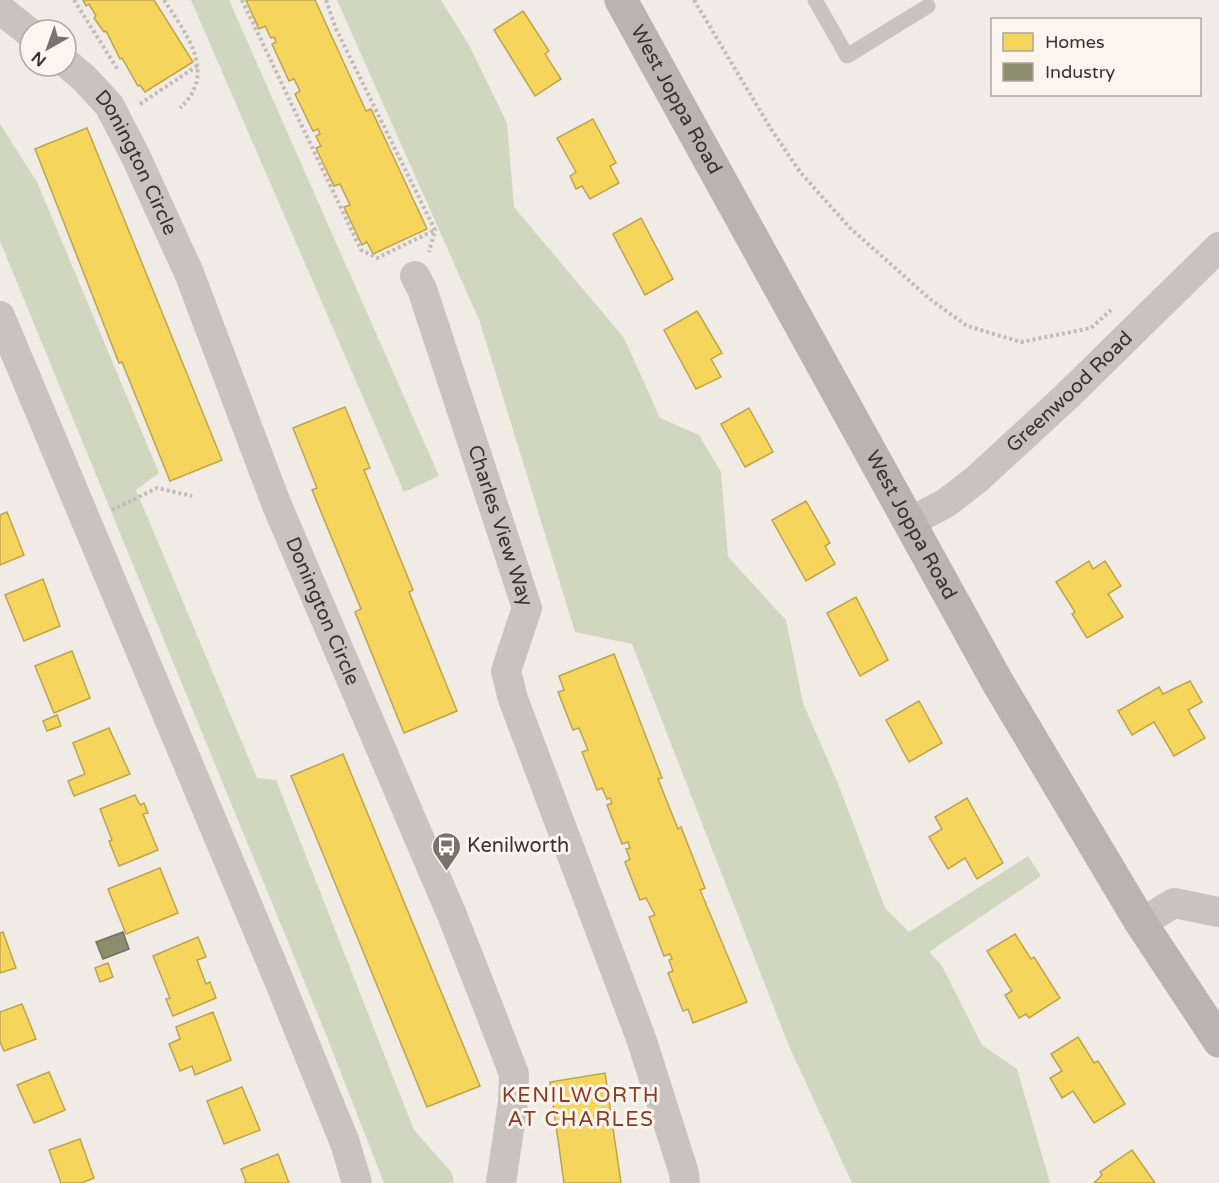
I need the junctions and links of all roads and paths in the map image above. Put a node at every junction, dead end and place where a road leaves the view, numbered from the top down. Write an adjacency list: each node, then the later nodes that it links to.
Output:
1 (74, 0): 13 (path)
2 (164, 0): 11 (path)
3 (242, 0): 16 (path)
4 (326, 0): 16 (path)
5 (621, 0): 23 (street, West Joppa Road)
6 (694, 0): 19 (path)
7 (815, 0): 8 (lane)
8 (928, 6)
9 (0, 9): 10 (street)
10 (18, 23)
11 (197, 66): 14 (path); 15 (path)
12 (78, 73): 28 (street, Donington Circle)
13 (122, 76)
14 (134, 95)
15 (180, 108)
16 (435, 230): 18 (path)
17 (1219, 247): 23 (street, Greenwood Road)
18 (415, 276): 29 (street, Charles View Way)
19 (1116, 305)
20 (0, 316): 22 (street)
21 (192, 496): 22 (path)
22 (86, 522): 27 (street)
23 (909, 522): 25 (street, West Joppa Road)
24 (1219, 912): 25 (street)
25 (1141, 923): 26 (street, West Joppa Road)
26 (1219, 1041)
27 (357, 1183)
28 (501, 1183)
29 (685, 1183)

